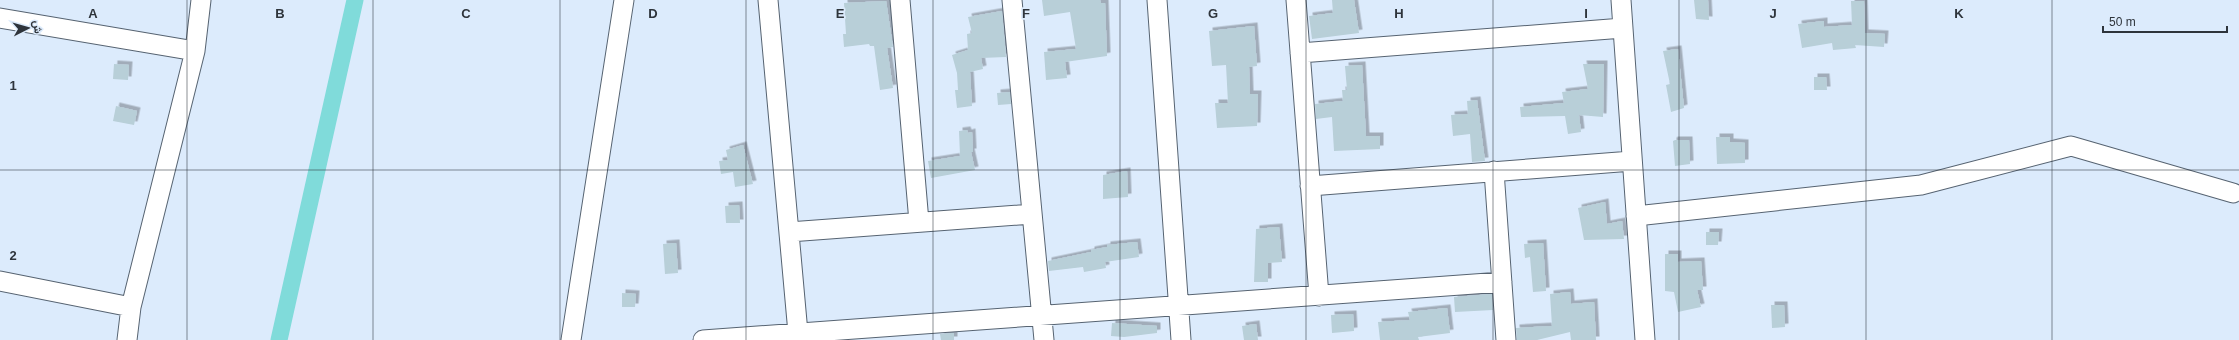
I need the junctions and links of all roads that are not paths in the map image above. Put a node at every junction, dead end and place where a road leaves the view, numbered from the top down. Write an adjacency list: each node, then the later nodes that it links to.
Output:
1 (201, 0): 11 (street)
2 (624, 0): 30 (street)
3 (768, 0): 20 (street)
4 (900, 0): 19 (street)
5 (1012, 0): 17 (street)
6 (1157, 0): 24 (street)
7 (1296, 0): 12 (street)
8 (1621, 0): 10 (street)
9 (0, 18): 11 (street)
10 (1623, 28): 12 (street); 13 (street)
11 (195, 51): 25 (street)
12 (1300, 53): 15 (street)
13 (1632, 161): 14 (street); 18 (street)
14 (1494, 171): 15 (street); 22 (street)
15 (1310, 186): 23 (street)
16 (2234, 192): 18 (street)
17 (1032, 214): 19 (street); 26 (street)
18 (1636, 216): 35 (street)
19 (919, 222): 20 (street)
20 (789, 232): 27 (street)
21 (0, 281): 25 (street)
22 (1502, 282): 23 (street); 34 (street)
23 (1319, 296): 24 (street)
24 (1179, 306): 26 (street); 33 (street)
25 (130, 307): 29 (street)
26 (1042, 316): 27 (street); 32 (street)
27 (798, 333): 28 (street)
28 (726, 339): 31 (street)
29 (126, 340)
30 (571, 340)
31 (703, 340)
32 (1044, 340)
33 (1181, 340)
34 (1506, 340)
35 (1645, 340)

